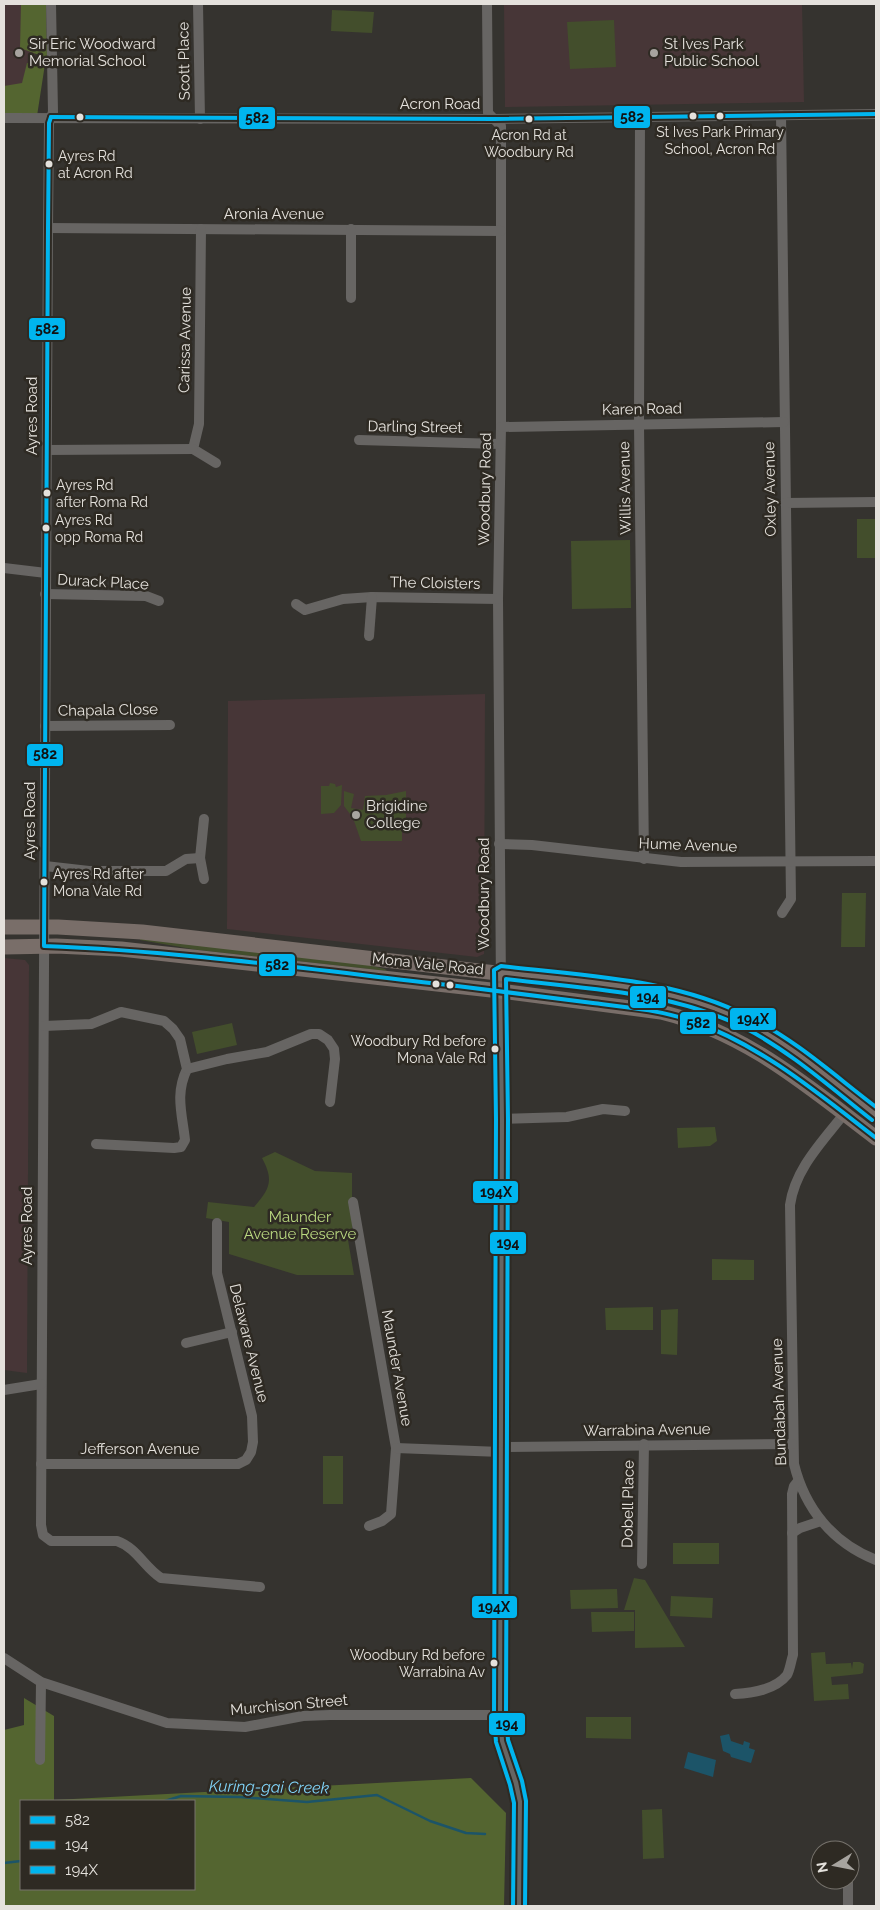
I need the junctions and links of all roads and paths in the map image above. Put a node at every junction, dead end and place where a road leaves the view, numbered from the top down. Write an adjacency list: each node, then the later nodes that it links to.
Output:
1 (51, 4): 8 (street, Ayres Road)
2 (198, 4): 9 (street, Scott Place)
3 (487, 4): 10 (street, Woodbury Road)
4 (876, 114): 5 (street, Acron Road)
5 (781, 115): 6 (street, Acron Road); 16 (street, Oxley Avenue)
6 (640, 117): 10 (street, Acron Road); 17 (street, Willis Avenue)
7 (4, 118): 8 (street, Acron Road)
8 (51, 118): 9 (street, Acron Road); 11 (street, Ayres Road)
9 (200, 119): 10 (street, Acron Road)
10 (494, 119): 14 (street, Woodbury Road)
11 (48, 228): 12 (street, Aronia Avenue); 22 (street, Ayres Road)
12 (201, 229): 13 (street, Aronia Avenue); 21 (street, Carissa Avenue)
13 (351, 229): 14 (street, Aronia Avenue); 15 (street)
14 (501, 231): 18 (street, Woodbury Road)
15 (351, 298)
16 (784, 422): 17 (street, Karen Road); 25 (street, Oxley Avenue)
17 (639, 424): 18 (street, Karen Road); 39 (street, Willis Avenue)
18 (500, 427): 20 (street, Woodbury Road)
19 (359, 440): 20 (street, Darling Street)
20 (500, 444): 30 (street, Woodbury Road)
21 (193, 449): 22 (street); 23 (street)
22 (47, 450): 27 (street, Ayres Road)
23 (216, 463)
24 (876, 502): 25 (street)
25 (785, 503): 41 (street, Oxley Avenue)
26 (4, 568): 27 (street)
27 (46, 572): 28 (street, Ayres Road)
28 (46, 594): 31 (street, Durack Place); 35 (street, Ayres Road)
29 (372, 597): 30 (street, The Cloisters); 32 (street, The Cloisters); 33 (street, The Cloisters)
30 (498, 599): 37 (street, Woodbury Road)
31 (159, 601)
32 (296, 604)
33 (369, 636)
34 (170, 724): 35 (street, Chapala Close)
35 (46, 726): 42 (street, Ayres Road)
36 (204, 819): 38 (street)
37 (499, 844): 39 (street, Hume Avenue); 49 (street, Woodbury Road)
38 (200, 858): 42 (street); 43 (street)
39 (644, 859): 41 (street, Hume Avenue)
40 (876, 861): 41 (street, Hume Avenue)
41 (790, 862): 44 (street, Oxley Avenue)
42 (45, 866): 46 (street, Ayres Road)
43 (204, 879)
44 (782, 913)
45 (4, 927): 46 (highway, Mona Vale Road)
46 (44, 927): 47 (street, Ayres Road); 49 (highway, Mona Vale Road)
47 (44, 946): 48 (highway, Mona Vale Road); 50 (highway, Mona Vale Road); 51 (street, Ayres Road)
48 (4, 947)
49 (500, 972): 50 (street, Woodbury Road); 56 (highway, Mona Vale Road)
50 (500, 991): 55 (highway, Mona Vale Road); 57 (street, Woodbury Road)
51 (44, 1026): 52 (street); 64 (street, Ayres Road)
52 (188, 1068): 53 (street); 59 (street)
53 (330, 1102)
54 (625, 1111): 57 (street)
55 (844, 1114): 58 (highway, Mona Vale Road); 67 (street, Bundabah Avenue)
56 (876, 1115)
57 (502, 1119): 69 (street, Woodbury Road)
58 (876, 1138)
59 (96, 1144)
60 (353, 1202): 68 (street, Maunder Avenue)
61 (216, 1222): 62 (street, Delaware Avenue)
62 (232, 1332): 63 (street); 71 (street, Delaware Avenue)
63 (186, 1344)
64 (41, 1384): 65 (street); 70 (street, Ayres Road)
65 (4, 1390)
66 (644, 1444): 67 (street, Warrabina Avenue); 69 (street, Warrabina Avenue); 77 (street, Dobell Place)
67 (792, 1444): 72 (street, Bundabah Avenue)
68 (396, 1448): 69 (street, Warrabina Avenue); 74 (street, Maunder Avenue)
69 (501, 1449): 82 (street, Woodbury Road)
70 (41, 1464): 71 (street, Jefferson Avenue); 78 (street, Ayres Road)
71 (238, 1464)
72 (798, 1482): 73 (street); 75 (street, Bundabah Avenue)
73 (821, 1521): 75 (street); 76 (street)
74 (369, 1526)
75 (792, 1533): 81 (street, Bundabah Avenue)
76 (876, 1560)
77 (642, 1564)
78 (260, 1587)
79 (4, 1658): 80 (street, Murchison Street)
80 (41, 1682): 82 (street, Murchison Street); 83 (street)
81 (735, 1694)
82 (500, 1715): 85 (street, Woodbury Road)
83 (40, 1760)
84 (848, 1890): 86 (street)
85 (519, 1906)
86 (848, 1906)

